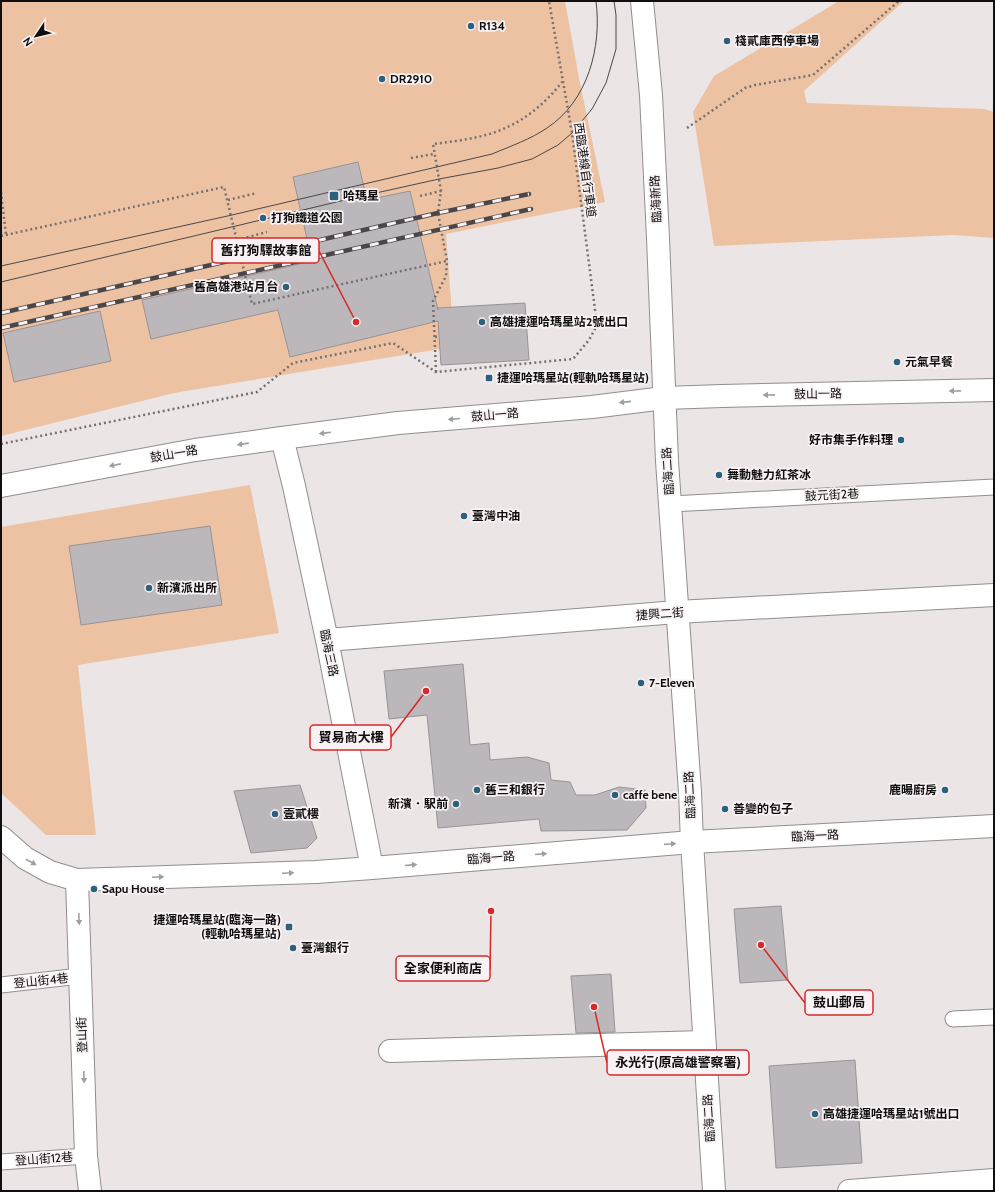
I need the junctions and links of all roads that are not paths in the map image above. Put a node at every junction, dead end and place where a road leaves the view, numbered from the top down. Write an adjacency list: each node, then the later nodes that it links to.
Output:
1 (642, 1): 3 (street, 臨海新路)
2 (994, 390): 3 (street, 鼓山一路, one-way to 3)
3 (664, 398): 4 (street, 鼓山一路, one-way to 4); 7 (street, 臨海二路)
4 (282, 438): 5 (street, 鼓山一路, one-way to 5); 10 (street, 臨海三路)
5 (1, 486)
6 (994, 487): 7 (lane, 鼓元街2巷)
7 (671, 504): 9 (street, 臨海二路)
8 (994, 595): 9 (street, 捷興二街)
9 (677, 612): 10 (street, 捷興二街); 13 (street, 臨海二路)
10 (327, 640): 14 (street, 臨海三路)
11 (994, 826): 13 (street, 臨海一路)
12 (1, 837): 15 (street, 臨海一路, one-way to 15)
13 (692, 842): 14 (street, 臨海一路, one-way to 13); 20 (street, 臨海二路)
14 (372, 868): 15 (street, 臨海一路, one-way to 14)
15 (77, 880): 16 (street, 登山街, one-way to 16)
16 (80, 976): 17 (lane, 登山街4巷); 22 (street, 登山街, one-way to 22)
17 (1, 985)
18 (994, 1017): 19 (lane)
19 (952, 1019)
20 (704, 1042): 21 (street); 26 (street, 臨海二路)
21 (390, 1051)
22 (86, 1156): 23 (lane, 登山街12巷); 25 (street, 登山街)
23 (1, 1162)
24 (994, 1180): 27 (street)
25 (90, 1191)
26 (714, 1191)
27 (849, 1191)

